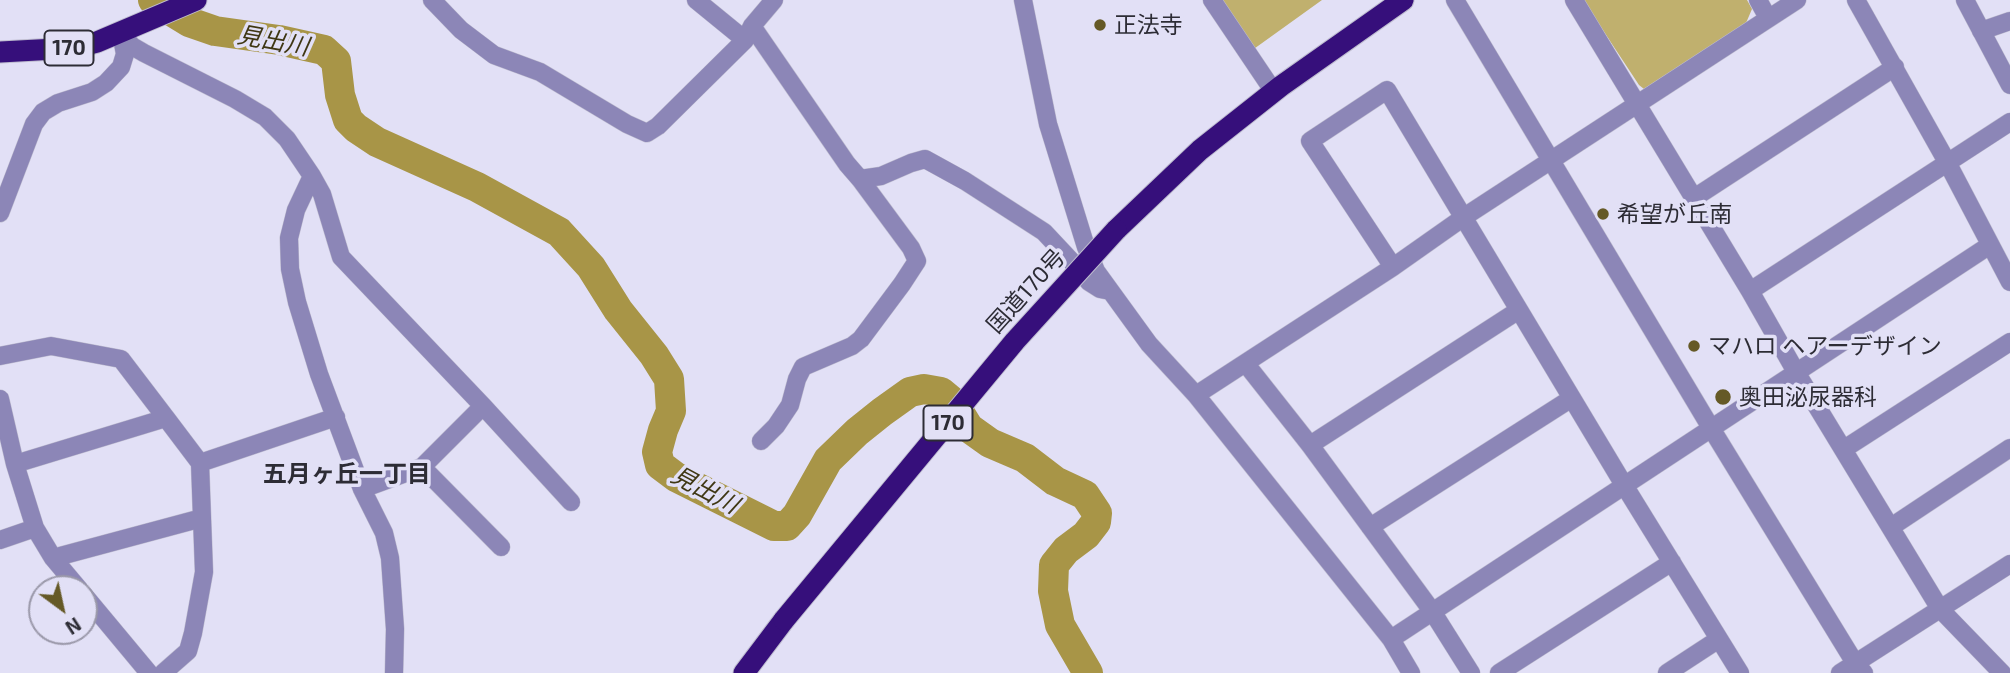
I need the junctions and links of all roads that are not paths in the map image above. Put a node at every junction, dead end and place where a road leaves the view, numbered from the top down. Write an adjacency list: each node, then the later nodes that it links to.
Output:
1 (195, 0): 16 (highway, 170)
2 (432, 0): 18 (street)
3 (696, 0): 18 (street)
4 (774, 0): 18 (street)
5 (1023, 0): 35 (street)
6 (1212, 0): 22 (street)
7 (1403, 0): 22 (highway, 国道170号 / 170)
8 (1455, 0): 25 (street)
9 (1574, 0): 23 (street)
10 (1758, 0): 14 (street)
11 (1797, 0): 14 (street)
12 (1856, 0): 20 (street)
13 (1965, 0): 17 (street)
14 (1768, 18): 23 (street)
15 (2010, 21): 17 (street)
16 (128, 30): 19 (highway, 170); 27 (street); 30 (street)
17 (1981, 31): 21 (street)
18 (748, 33): 28 (street)
19 (0, 52)
20 (1895, 67): 26 (street); 29 (street)
21 (2010, 85)
22 (1274, 92): 78 (highway, 国道170号 / 170, bridge)
23 (1636, 106): 25 (street); 29 (street)
24 (2010, 122): 26 (street)
25 (1550, 161): 31 (street); 48 (street)
26 (1947, 162): 32 (street); 36 (street)
27 (312, 176): 45 (street); 46 (street)
28 (860, 179): 35 (street); 49 (street)
29 (1694, 198): 36 (street)
30 (0, 213)
31 (1464, 217): 33 (street); 33 (street); 37 (street)
32 (1990, 245): 34 (street); 41 (street)
33 (1393, 267): 40 (street)
34 (2010, 282)
35 (1110, 291): 42 (street)
36 (1751, 291): 41 (street)
37 (1519, 310): 43 (street); 50 (street)
38 (2010, 342): 52 (street)
39 (0, 356): 47 (street)
40 (1246, 364): 42 (street); 50 (street)
41 (1796, 372): 48 (street); 52 (street)
42 (1196, 395): 72 (street)
43 (1572, 398): 56 (street); 60 (street)
44 (0, 399): 54 (street)
45 (483, 406): 55 (street); 58 (street)
46 (335, 417): 53 (street); 57 (street)
47 (166, 418): 53 (street); 54 (street)
48 (1711, 428): 56 (street); 74 (street)
49 (761, 441)
50 (1310, 445): 60 (street)
51 (2010, 448): 61 (street)
52 (1844, 449): 61 (street)
53 (200, 463): 59 (street)
54 (15, 464): 62 (street)
55 (422, 467): 57 (street); 64 (street)
56 (1624, 485): 66 (street); 70 (street)
57 (362, 489): 77 (street)
58 (571, 502)
59 (202, 518): 65 (street); 76 (street)
60 (1370, 527): 70 (street)
61 (1891, 527): 69 (street)
62 (35, 528): 63 (street); 65 (street)
63 (0, 540)
64 (500, 547)
65 (53, 558): 68 (street)
66 (1672, 562): 73 (street); 81 (street)
67 (2010, 564): 69 (street)
68 (67, 575)
69 (1940, 609): 74 (street); 84 (street)
70 (1432, 611): 72 (street); 80 (street)
71 (98, 612): 75 (street)
72 (1391, 639): 79 (street)
73 (1719, 639): 82 (street); 83 (street)
74 (1853, 670)
75 (149, 673)
76 (163, 673)
77 (394, 673)
78 (744, 673)
79 (1411, 673)
80 (1471, 673)
81 (1499, 673)
82 (1667, 673)
83 (1740, 673)
84 (2003, 673)

